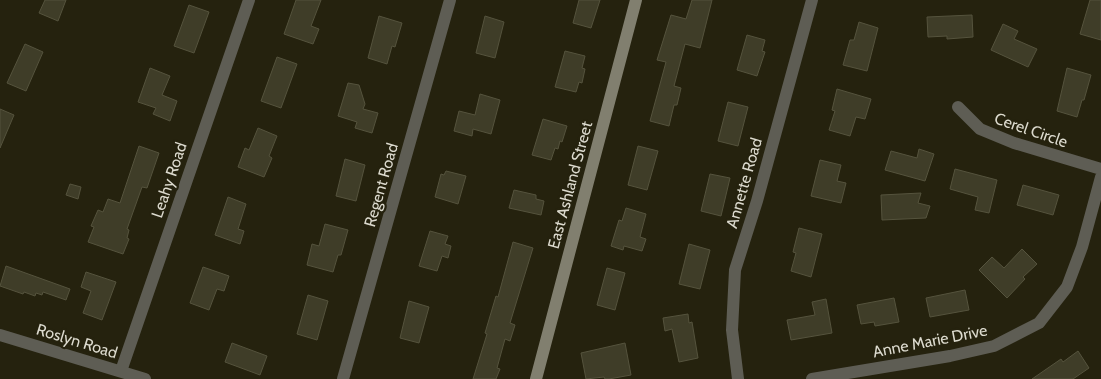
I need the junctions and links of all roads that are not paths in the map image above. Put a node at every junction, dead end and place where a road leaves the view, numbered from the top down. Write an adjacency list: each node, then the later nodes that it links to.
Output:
1 (249, 0): 9 (street, Leahy Road)
2 (450, 0): 11 (street, Regent Road)
3 (636, 0): 12 (main road, East Ashland Street)
4 (812, 0): 13 (street, Annette Road)
5 (958, 107): 6 (street, Cerel Circle)
6 (1101, 169)
7 (1101, 177): 14 (street, Anne Marie Drive)
8 (0, 335): 9 (street, Roslyn Road)
9 (121, 371): 10 (street, Roslyn Road)
10 (145, 379)
11 (343, 379)
12 (536, 379)
13 (738, 379)
14 (812, 379)

